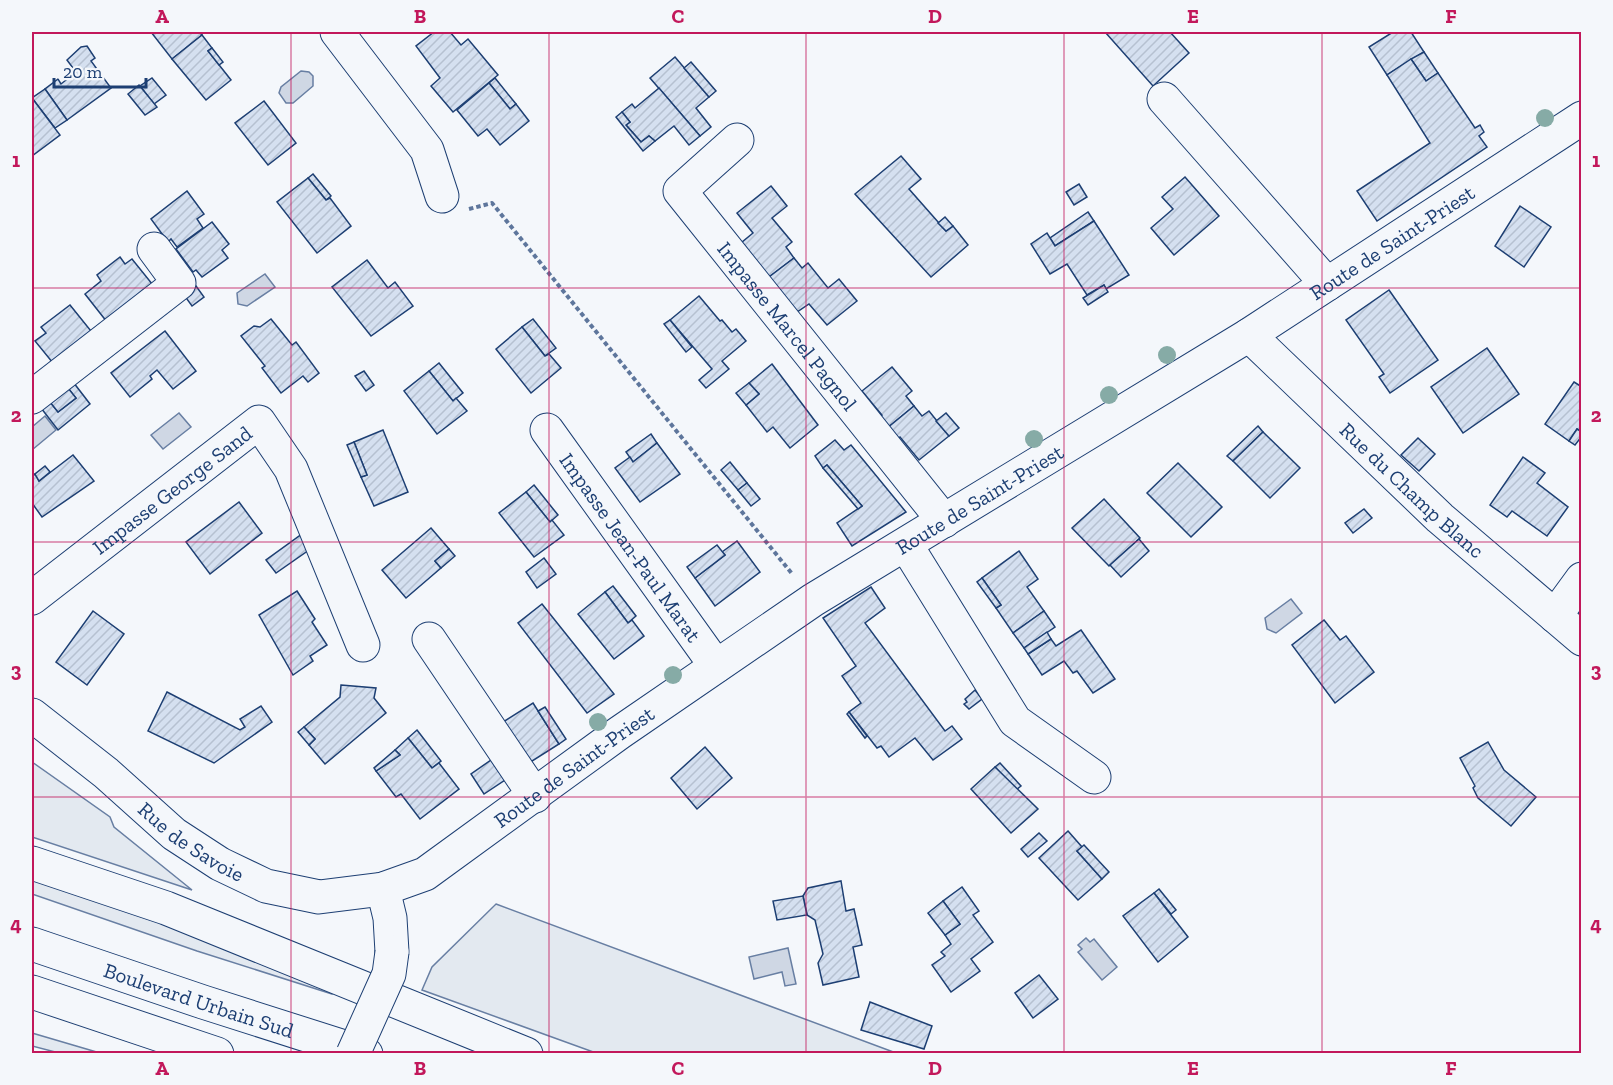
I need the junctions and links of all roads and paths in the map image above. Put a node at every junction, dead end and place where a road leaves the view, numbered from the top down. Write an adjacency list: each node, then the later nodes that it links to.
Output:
1 (337, 32): 5 (main road)
2 (1164, 99): 7 (main road)
3 (1581, 118): 7 (main road, Route de Saint-Priest)
4 (737, 140): 11 (main road, Impasse Marcel Pagnol)
5 (442, 196): 15 (path)
6 (154, 249): 9 (main road)
7 (1327, 284): 8 (main road, Route de Saint-Priest)
8 (1249, 335): 11 (main road, Route de Saint-Priest); 16 (main road, Rue du Champ Blanc)
9 (32, 397)
10 (547, 430): 20 (main road, Impasse Jean-Paul Marat)
11 (944, 521): 12 (main road, Route de Saint-Priest)
12 (906, 545): 15 (main road, Route de Saint-Priest); 22 (main road)
13 (1581, 579): 16 (main road)
14 (32, 598): 19 (main road, Impasse George Sand)
15 (813, 600): 20 (main road, Route de Saint-Priest)
16 (1555, 616): 18 (main road, Rue du Champ Blanc)
17 (429, 639): 23 (main road)
18 (1581, 639)
19 (363, 645)
20 (716, 666): 23 (main road, Route de Saint-Priest)
21 (32, 715): 25 (main road, Rue de Savoie)
22 (1094, 777)
23 (535, 796): 25 (main road, Route de Saint-Priest)
24 (32, 863): 31 (main road)
25 (382, 889): 29 (main road, bridge)
26 (32, 944): 30 (main road, Boulevard Urbain Sud)
27 (32, 992): 28 (main road)
28 (217, 1053)
29 (353, 1053)
30 (366, 1053)
31 (526, 1053)

